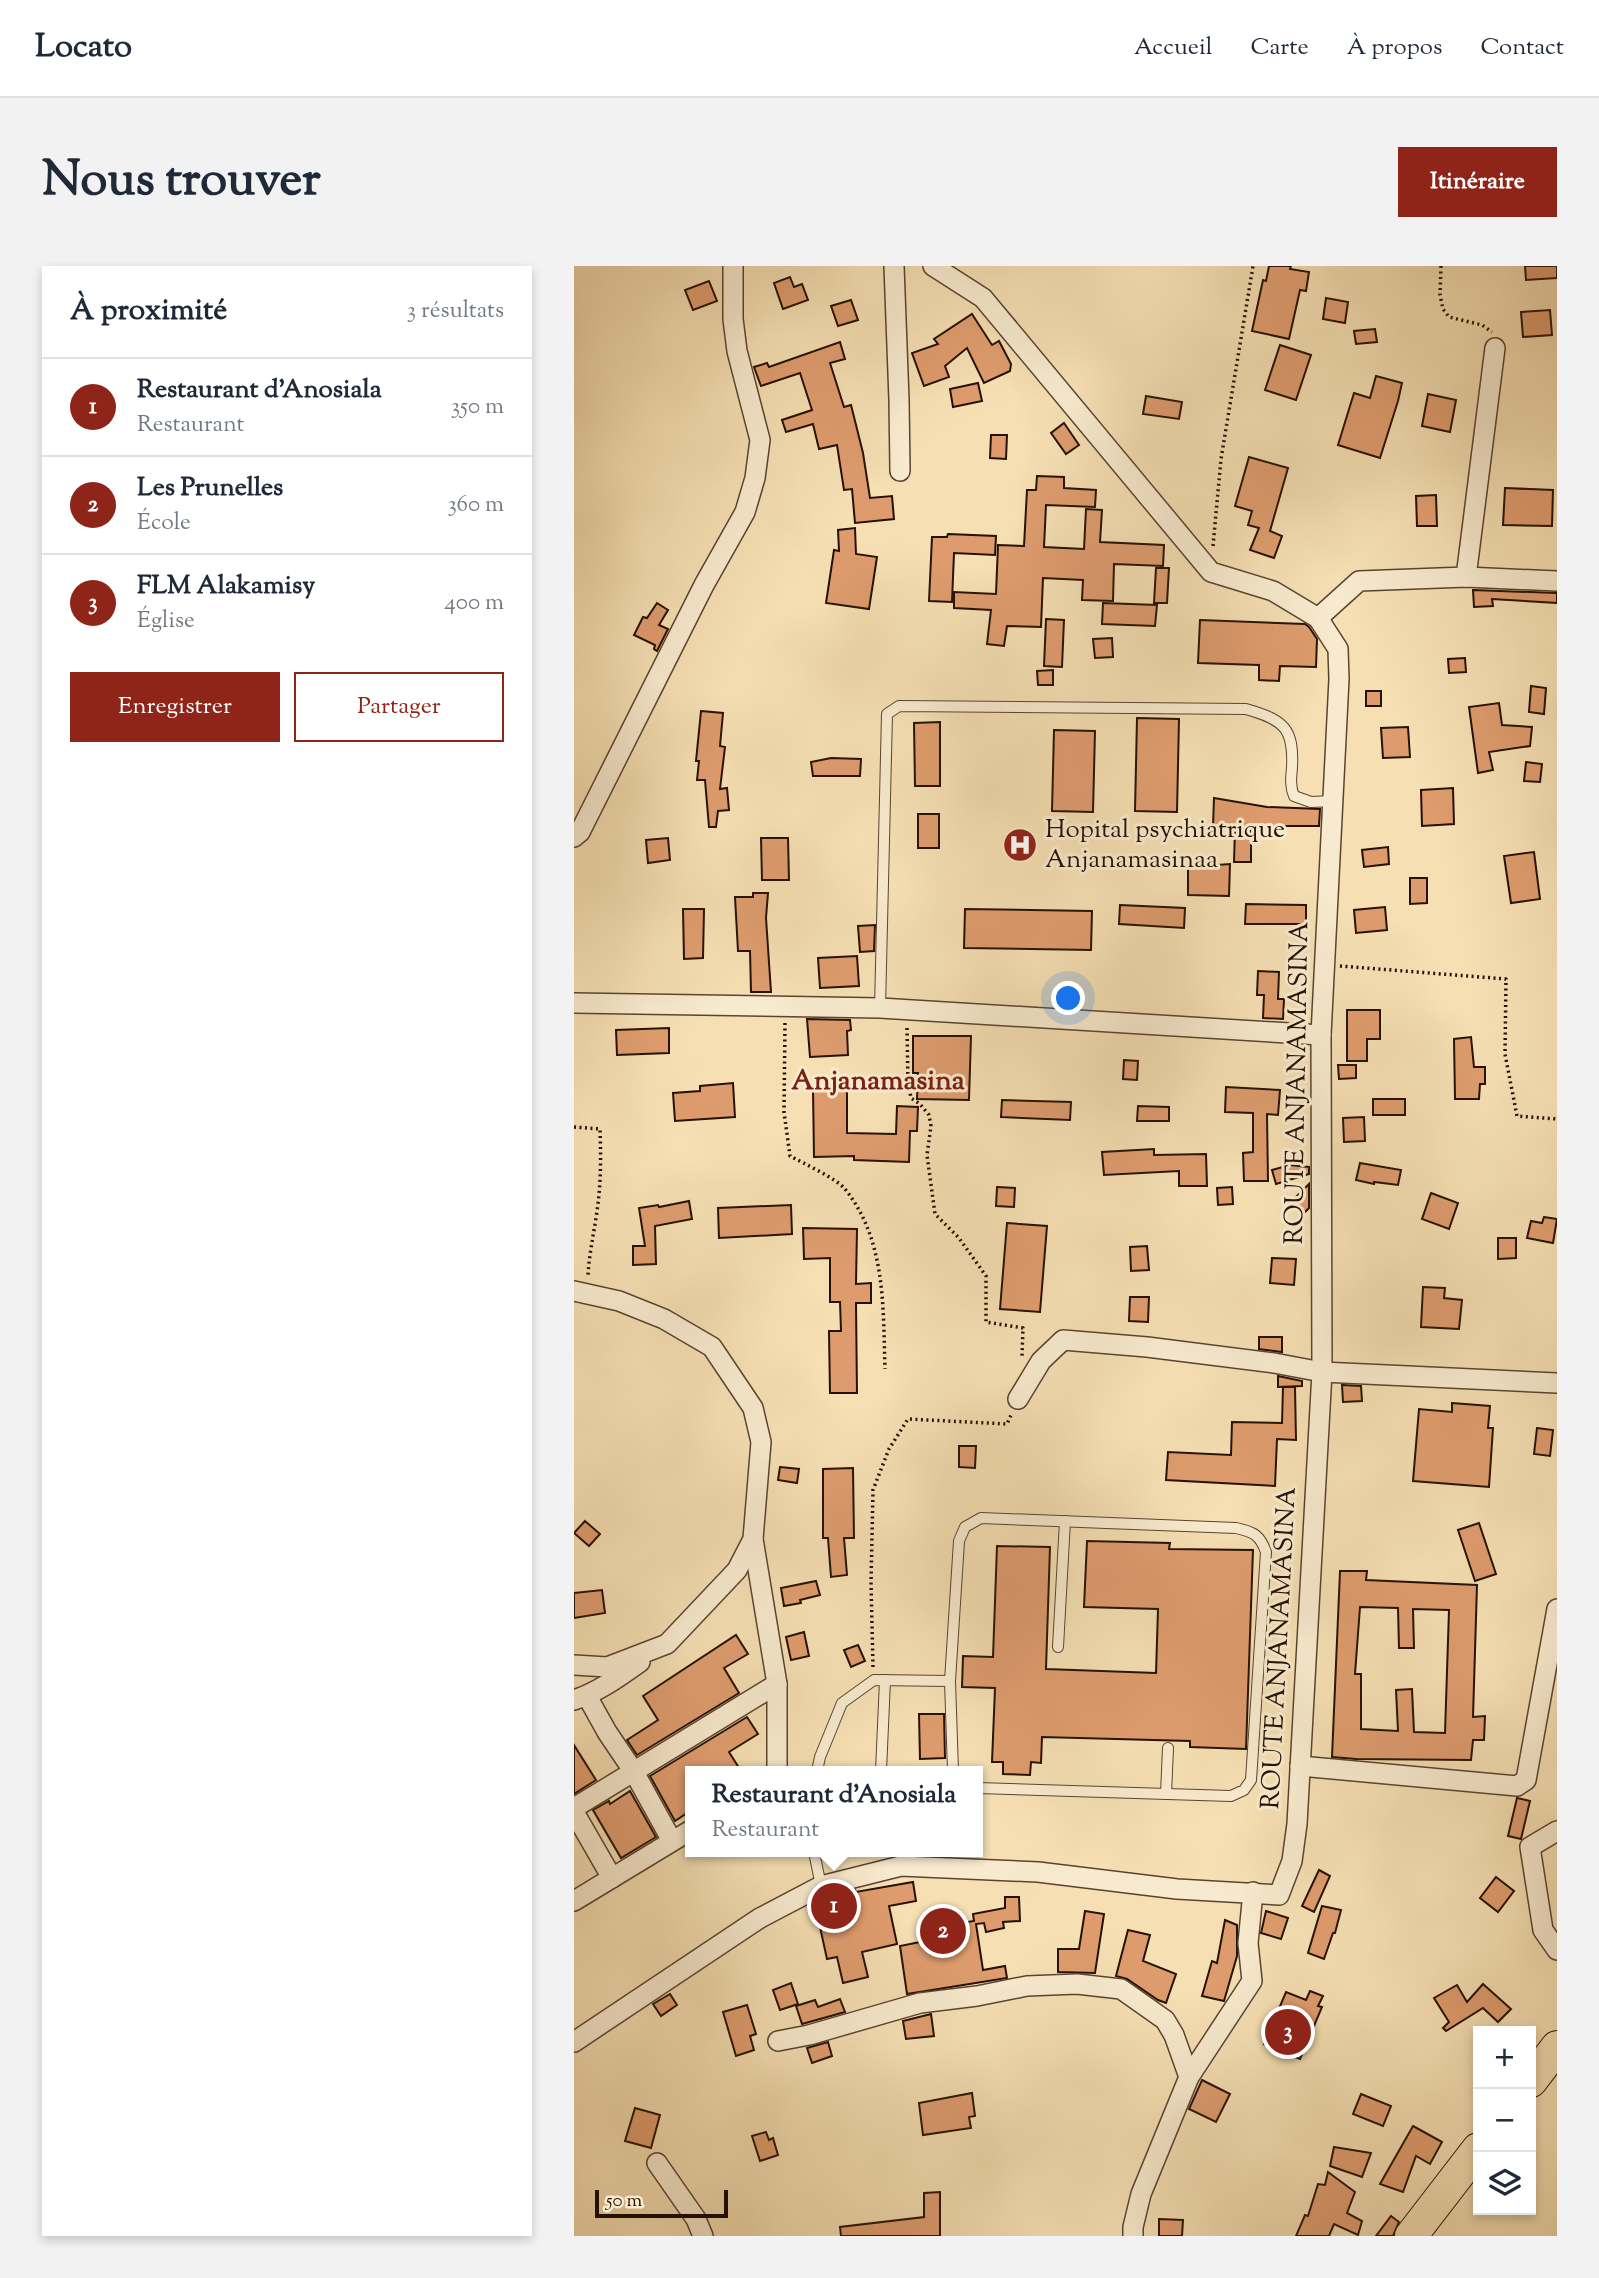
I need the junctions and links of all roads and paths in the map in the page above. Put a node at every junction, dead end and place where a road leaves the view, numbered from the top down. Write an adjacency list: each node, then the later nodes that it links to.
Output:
1 (733, 266): 13 (street)
2 (894, 266): 7 (street)
3 (933, 266): 8 (street)
4 (1254, 266): 8 (path)
5 (1441, 266): 6 (path)
6 (1495, 348): 9 (street)
7 (900, 471)
8 (1211, 572): 11 (street)
9 (1466, 577): 10 (street); 11 (street)
10 (1557, 582)
11 (1318, 618): 12 (street, ROUTE ANJANAMASINA)
12 (1333, 801): 14 (street, ROUTE ANJANAMASINA); 17 (lane)
13 (574, 837)
14 (1324, 965): 19 (street, ROUTE ANJANAMASINA); 20 (path)
15 (574, 1003): 16 (street)
16 (785, 1007): 17 (street); 23 (path)
17 (880, 1008): 18 (street)
18 (907, 1010): 19 (street); 26 (path)
19 (1321, 1035): 24 (street, ROUTE ANJANAMASINA)
20 (1557, 1119)
21 (574, 1127): 22 (path)
22 (581, 1293): 28 (street)
23 (885, 1369)
24 (1322, 1372): 25 (street); 26 (street); 42 (street, ROUTE ANJANAMASINA)
25 (1557, 1384)
26 (1018, 1399): 33 (path)
27 (1065, 1521): 31 (lane); 34 (lane); 45 (lane)
28 (753, 1539): 30 (street); 35 (street)
29 (1557, 1609): 42 (street)
30 (667, 1644): 32 (street); 36 (street)
31 (1058, 1647)
32 (574, 1665)
33 (879, 1680): 34 (lane); 39 (lane); 40 (lane)
34 (950, 1681): 41 (lane)
35 (777, 1684): 38 (street); 43 (street)
36 (580, 1698): 43 (street)
37 (1168, 1748): 45 (lane)
38 (777, 1766)
39 (818, 1766)
40 (881, 1766)
41 (953, 1766)
42 (1300, 1766): 53 (street, ROUTE ANJANAMASINA)
43 (634, 1772): 46 (street); 49 (street)
44 (983, 1788): 45 (lane)
45 (1166, 1794)
46 (574, 1810): 51 (street)
47 (1557, 1831): 55 (street)
48 (685, 1833): 49 (street)
49 (671, 1841): 51 (street)
50 (815, 1857): 52 (lane)
51 (612, 1878): 54 (street)
52 (821, 1886): 53 (street, ROUTE ANJANAMASINA); 57 (street, ROUTE ANJANAMASINA)
53 (1252, 1892): 60 (street)
54 (574, 1901)
55 (1557, 1950)
56 (778, 2041): 60 (street)
57 (574, 2042)
58 (1557, 2047): 59 (main road)
59 (1536, 2074)
60 (1189, 2077): 64 (street)
61 (1476, 2152): 65 (main road)
62 (657, 2163): 63 (street)
63 (703, 2236)
64 (1133, 2236)
65 (1411, 2236)

